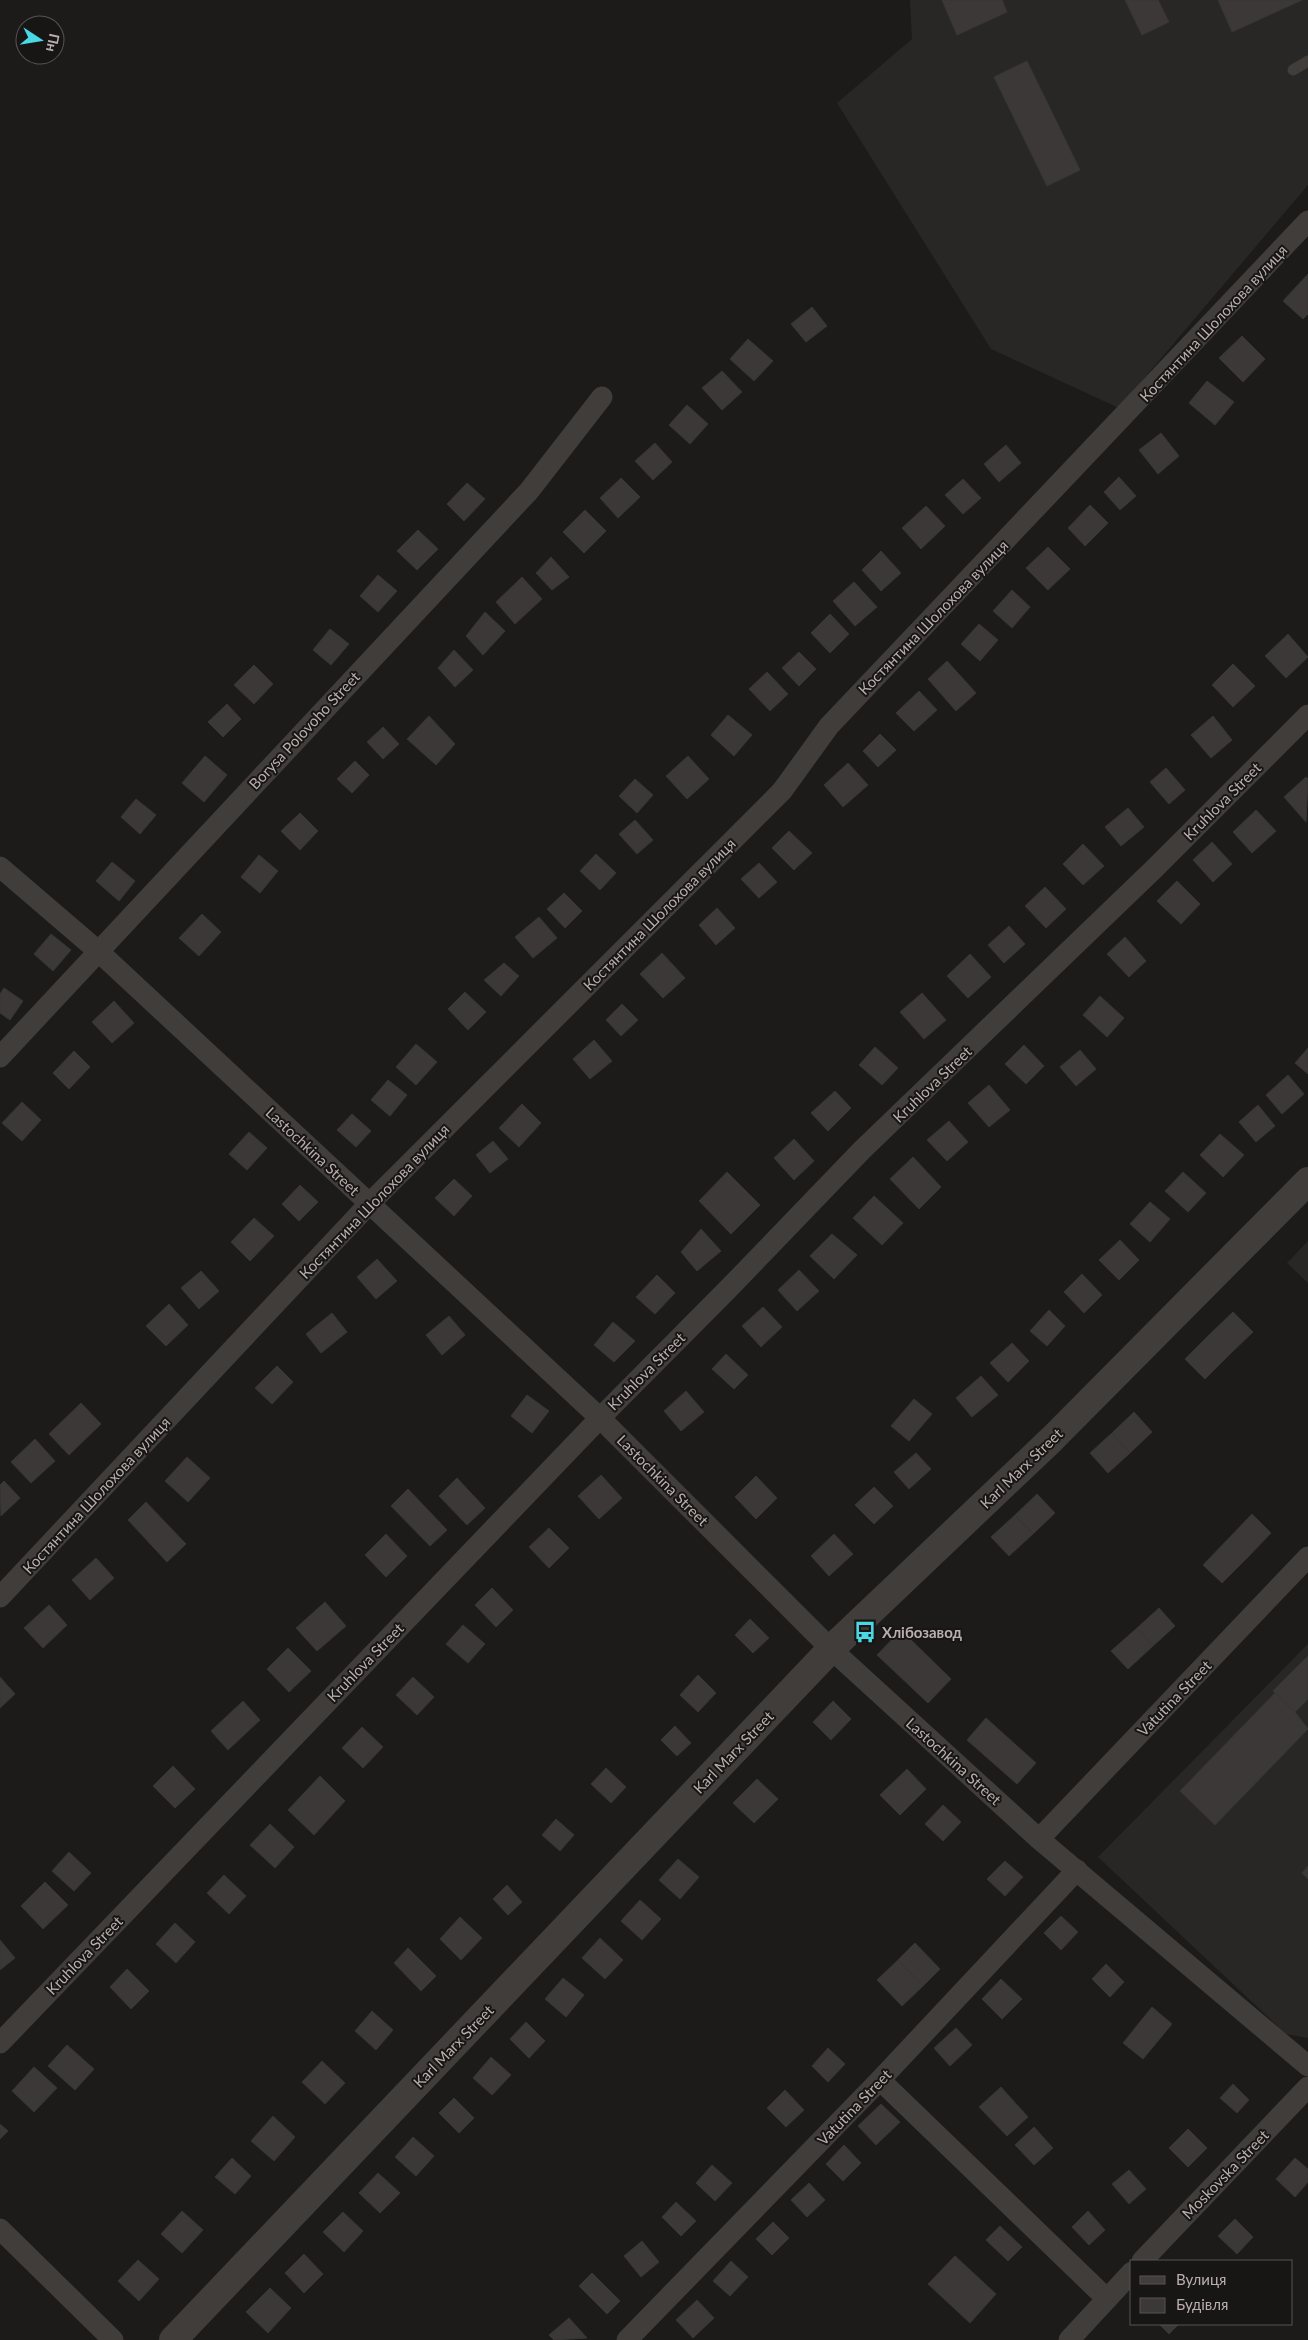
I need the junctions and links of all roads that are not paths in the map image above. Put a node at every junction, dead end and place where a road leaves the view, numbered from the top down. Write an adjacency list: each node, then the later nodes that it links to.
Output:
1 (1308, 61): 2 (lane)
2 (1293, 70)
3 (1308, 221): 10 (street, Костянтина Шолохова вулиця)
4 (602, 397): 7 (street, Borysa Polovoho Street)
5 (1308, 715): 11 (street, Kruhlova Street)
6 (0, 867): 7 (street, Lastochkina Street)
7 (98, 951): 8 (street, Borysa Polovoho Street); 10 (street, Lastochkina Street)
8 (0, 1057)
9 (1308, 1181): 14 (street, Karl Marx Street)
10 (370, 1203): 11 (street, Lastochkina Street); 13 (street, Костянтина Шолохова вулиця)
11 (600, 1418): 14 (street, Lastochkina Street); 17 (street, Kruhlova Street)
12 (1308, 1557): 15 (street, Vatutina Street)
13 (0, 1597)
14 (831, 1649): 15 (street, Lastochkina Street); 26 (street, Karl Marx Street)
15 (1039, 1839): 16 (street, Lastochkina Street)
16 (1077, 1870): 18 (street, Lastochkina Street); 19 (street, Vatutina Street)
17 (0, 2043)
18 (1308, 2066)
19 (880, 2080): 24 (street); 27 (street, Vatutina Street)
20 (1308, 2087): 22 (street, Moskovska Street)
21 (0, 2229): 25 (street)
22 (1143, 2260)
23 (1130, 2274): 24 (street)
24 (1107, 2299): 28 (street)
25 (113, 2340)
26 (174, 2340)
27 (627, 2340)
28 (1069, 2340)

